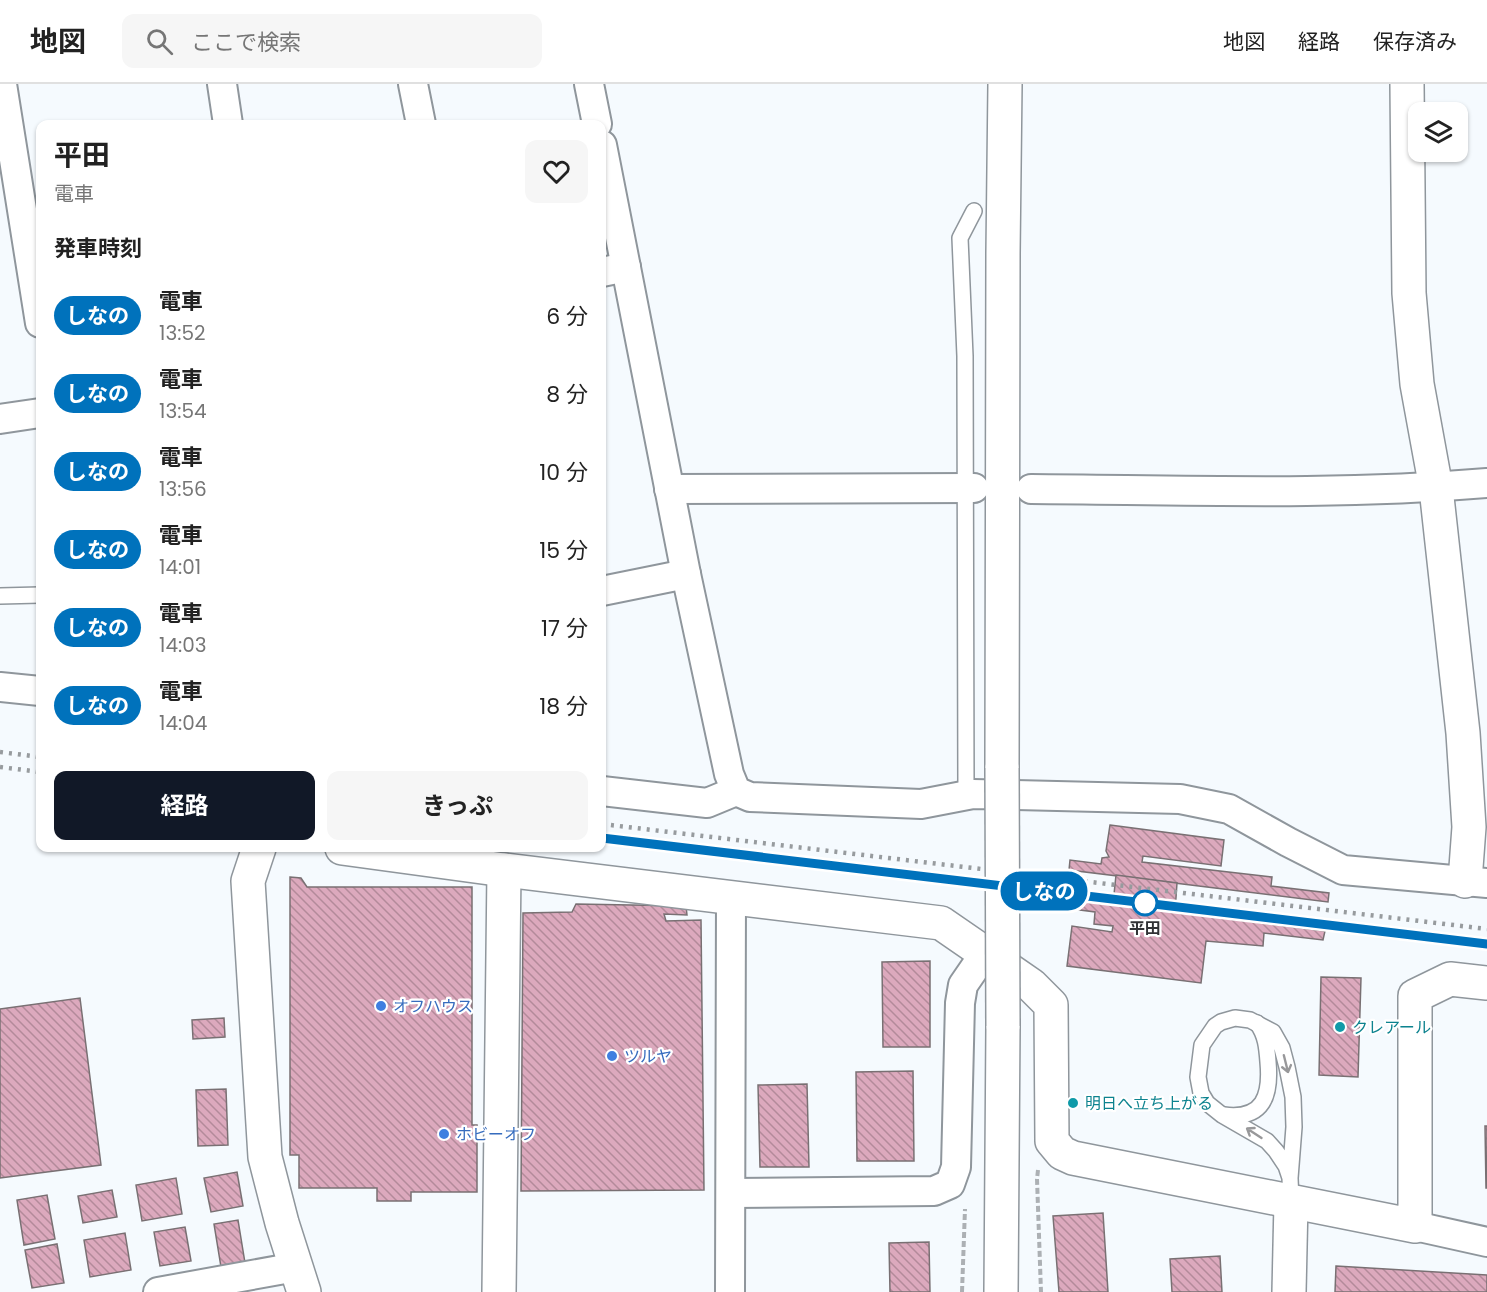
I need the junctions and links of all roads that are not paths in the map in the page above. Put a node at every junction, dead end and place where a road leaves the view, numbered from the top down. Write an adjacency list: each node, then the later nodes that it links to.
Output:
1 (2, 84): 13 (street)
2 (222, 84): 7 (street)
3 (413, 84): 8 (street)
4 (590, 84): 9 (street)
5 (1005, 84): 47 (street, bridge)
6 (1407, 84): 18 (street)
7 (227, 120)
8 (420, 120)
9 (596, 120)
10 (606, 186): 12 (street)
11 (974, 211): 17 (lane)
12 (614, 269): 19 (street)
13 (36, 297)
14 (36, 414): 15 (street)
15 (0, 419)
16 (1487, 483): 18 (street)
17 (970, 488): 19 (street); 29 (lane)
18 (1436, 488): 20 (street); 33 (street)
19 (669, 489): 21 (street)
20 (1031, 489)
21 (686, 574): 22 (street); 27 (street)
22 (606, 590)
23 (36, 595): 24 (lane)
24 (0, 596)
25 (0, 687): 26 (street)
26 (36, 691)
27 (736, 790): 28 (street); 29 (street)
28 (606, 791)
29 (966, 796): 33 (street)
30 (258, 852): 43 (street)
31 (371, 852): 32 (street)
32 (504, 870): 34 (street); 45 (street)
33 (1476, 882)
34 (731, 897): 35 (street); 40 (street)
35 (985, 953): 39 (street); 40 (street)
36 (1487, 983): 41 (street)
37 (1257, 1023): 38 (lane); 38 (lane); 39 (lane, one-way to 39)
38 (1222, 1115): 39 (lane, one-way to 38)
39 (1290, 1190): 41 (street); 48 (street)
40 (731, 1193): 46 (street)
41 (1415, 1226): 42 (street)
42 (1487, 1242)
43 (300, 1279): 44 (street)
44 (158, 1292)
45 (499, 1292)
46 (730, 1292)
47 (1001, 1292)
48 (1289, 1292)

